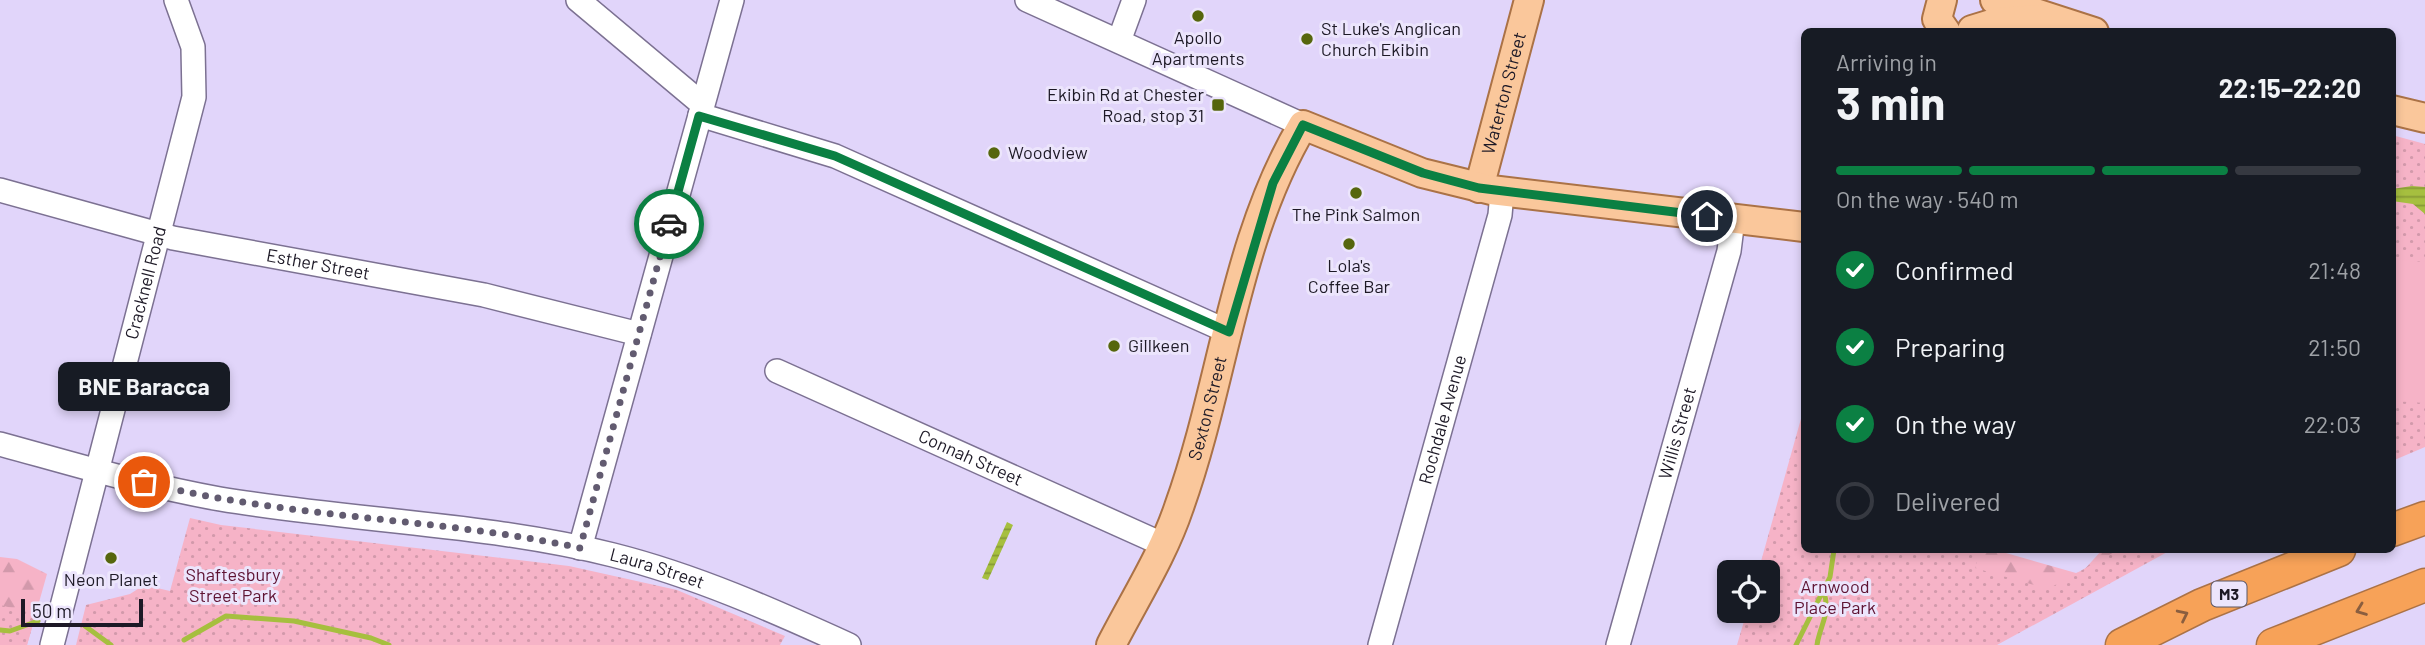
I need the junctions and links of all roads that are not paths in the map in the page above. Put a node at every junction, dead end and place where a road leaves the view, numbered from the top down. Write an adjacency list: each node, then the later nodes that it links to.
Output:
1 (176, 0): 21 (street, Cracknell Road)
2 (578, 0): 13 (street)
3 (732, 0): 13 (street)
4 (1027, 0): 12 (street)
5 (1134, 0): 12 (street)
6 (1529, 0): 18 (main road, Waterton Street)
7 (1974, 0): 9 (main road)
8 (1995, 0): 10 (main road)
9 (1947, 18): 10 (main road)
10 (2045, 18): 11 (main road)
11 (2080, 28)
12 (1119, 41): 16 (street)
13 (701, 110): 22 (street); 23 (street)
14 (2396, 111): 15 (main road)
15 (2424, 118)
16 (1303, 125): 18 (main road); 22 (main road, Sexton Street)
17 (0, 190): 21 (street, Esther Street)
18 (1491, 190): 19 (main road); 36 (street, Rochdale Avenue)
19 (1733, 219): 20 (main road); 37 (street, Willis Street)
20 (1801, 227)
21 (160, 233): 23 (street, Esther Street); 26 (street, Cracknell Road)
22 (1229, 332): 29 (main road, Sexton Street)
23 (639, 334): 30 (street)
24 (777, 371): 29 (street, Connah Street)
25 (0, 444): 26 (street, Laura Street)
26 (99, 471): 30 (street, Laura Street); 33 (street, Cracknell Road)
27 (2425, 518): 28 (highway)
28 (2396, 529)
29 (1162, 544): 35 (main road, Sexton Street)
30 (580, 548): 34 (street, Laura Street)
31 (2332, 553): 38 (highway, M3, one-way to 31)
32 (2425, 585): 39 (highway, one-way to 39)
33 (52, 645)
34 (849, 645)
35 (1111, 645)
36 (1380, 645)
37 (1618, 645)
38 (2122, 645)
39 (2273, 645)

